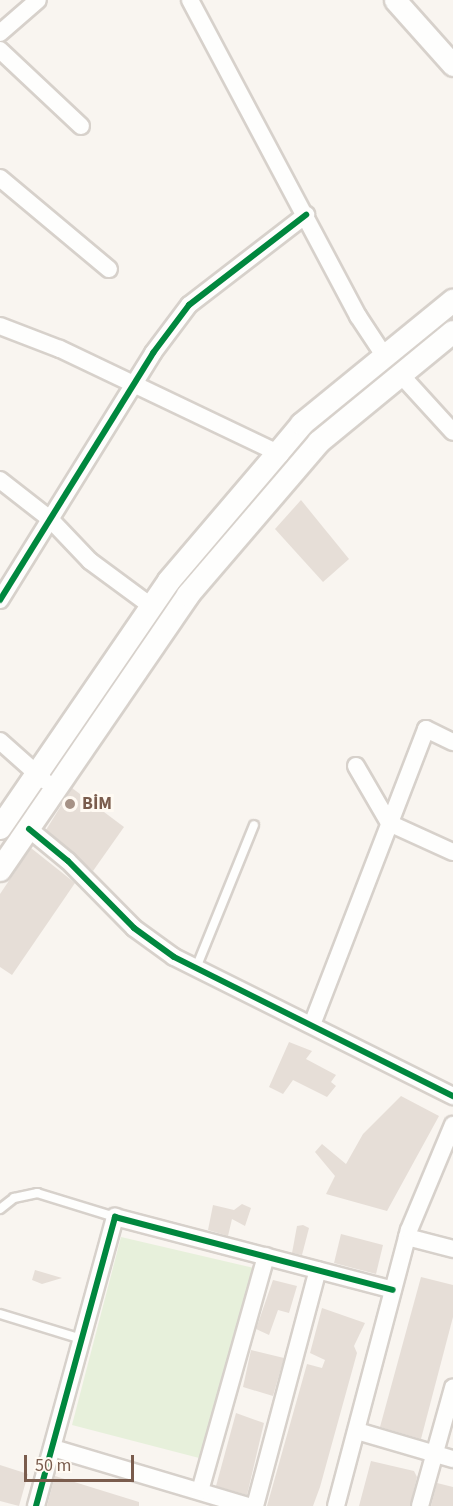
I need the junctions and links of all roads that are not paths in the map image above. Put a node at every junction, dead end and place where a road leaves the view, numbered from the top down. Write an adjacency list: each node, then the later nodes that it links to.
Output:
1 (38, 0): 4 (street)
2 (190, 0): 9 (street)
3 (394, 0): 6 (street)
4 (0, 33)
5 (0, 50): 7 (street)
6 (453, 65)
7 (81, 126)
8 (0, 178): 10 (street)
9 (306, 215): 14 (street); 16 (street)
10 (109, 269)
11 (453, 302): 14 (main road)
12 (0, 326): 16 (street)
13 (453, 332): 15 (main road)
14 (385, 357): 18 (main road)
15 (401, 375): 17 (street); 27 (main road)
16 (134, 383): 18 (street); 20 (street)
17 (453, 432)
18 (278, 453): 22 (main road)
19 (0, 480): 20 (street)
20 (50, 519): 21 (street); 22 (street)
21 (0, 600)
22 (151, 606): 26 (main road)
23 (0, 741): 26 (street)
24 (453, 742): 28 (street)
25 (356, 766): 28 (street)
26 (36, 774): 27 (street); 30 (main road)
27 (57, 789): 31 (main road)
28 (389, 823): 32 (street); 35 (street)
29 (254, 825): 34 (lane)
30 (0, 828)
31 (29, 829): 33 (main road); 34 (street)
32 (453, 852)
33 (0, 870)
34 (196, 968): 35 (street)
35 (313, 1022): 36 (street)
36 (453, 1096)
37 (453, 1125): 40 (street)
38 (0, 1209): 39 (lane)
39 (115, 1217): 42 (street); 46 (street)
40 (407, 1237): 41 (street); 44 (street)
41 (453, 1249)
42 (266, 1256): 43 (street); 52 (street)
43 (318, 1270): 44 (street); 55 (street)
44 (393, 1290): 48 (street)
45 (0, 1314): 46 (lane)
46 (82, 1339): 49 (street)
47 (453, 1388): 50 (street)
48 (357, 1431): 50 (street); 56 (street)
49 (53, 1448): 52 (street); 53 (street)
50 (435, 1454): 51 (street); 57 (street)
51 (453, 1459)
52 (200, 1491): 54 (street)
53 (36, 1506)
54 (248, 1506)
55 (255, 1506)
56 (336, 1506)
57 (420, 1506)

